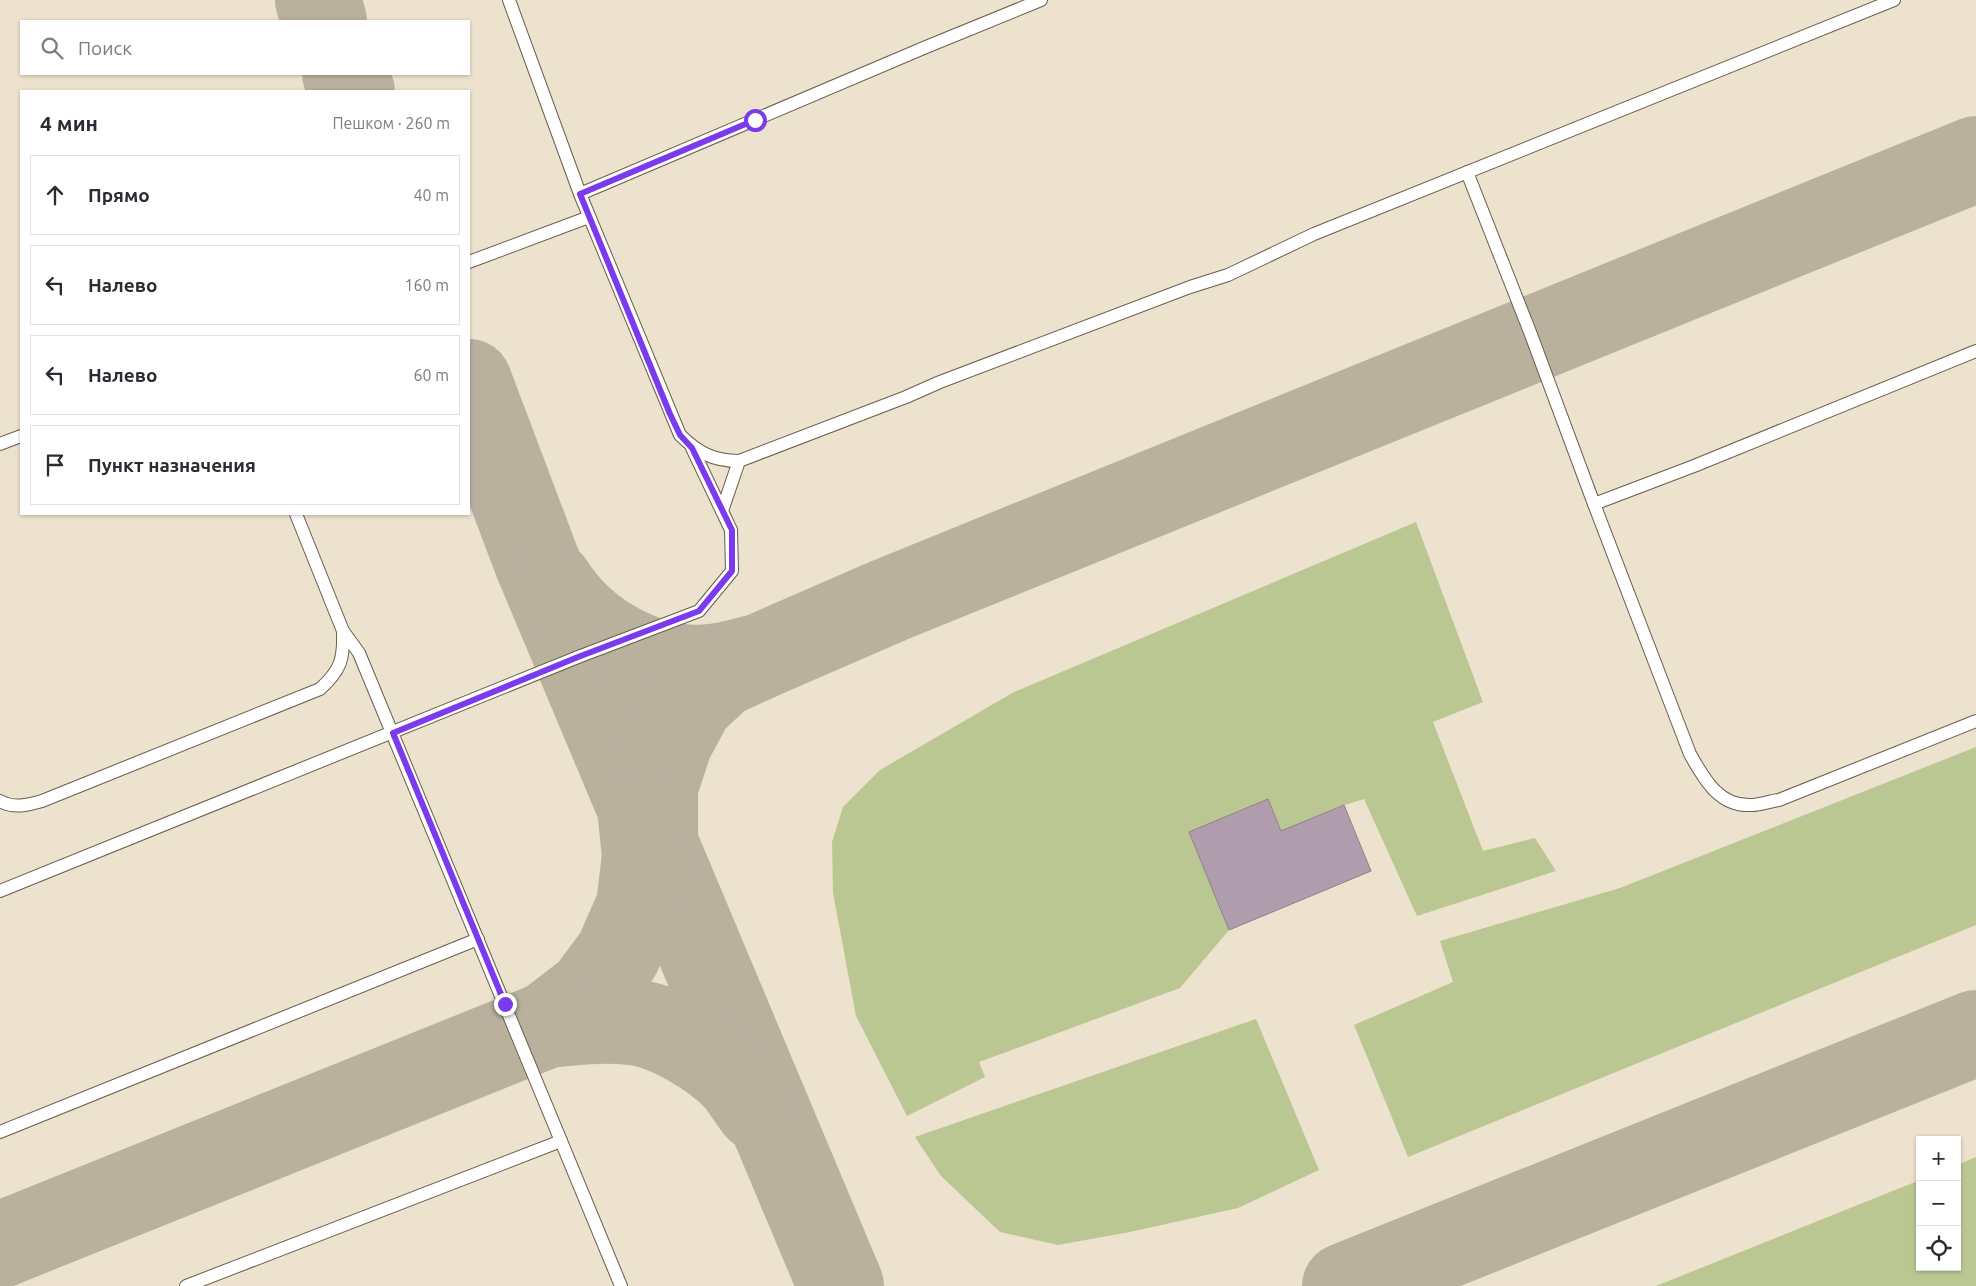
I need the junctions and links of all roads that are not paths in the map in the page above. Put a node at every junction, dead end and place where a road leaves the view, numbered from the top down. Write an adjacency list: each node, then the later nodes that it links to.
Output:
1 (508, 0): 5 (lane)
2 (1041, 0): 5 (lane)
3 (1894, 0): 4 (lane)
4 (1466, 172): 12 (lane); 13 (lane)
5 (580, 194): 6 (lane)
6 (589, 217): 7 (lane); 11 (lane)
7 (470, 262)
8 (1976, 350): 13 (lane)
9 (20, 436): 10 (lane)
10 (0, 444)
11 (692, 448): 12 (lane); 14 (lane)
12 (739, 462): 14 (lane)
13 (1594, 504): 17 (lane)
14 (722, 510): 18 (lane)
15 (296, 515): 16 (lane)
16 (343, 631): 18 (lane); 19 (lane)
17 (1976, 721)
18 (393, 733): 20 (lane); 21 (lane)
19 (0, 801)
20 (0, 891)
21 (478, 939): 22 (lane); 23 (lane)
22 (0, 1132)
23 (561, 1141): 24 (lane); 25 (lane)
24 (186, 1286)
25 (621, 1286)

